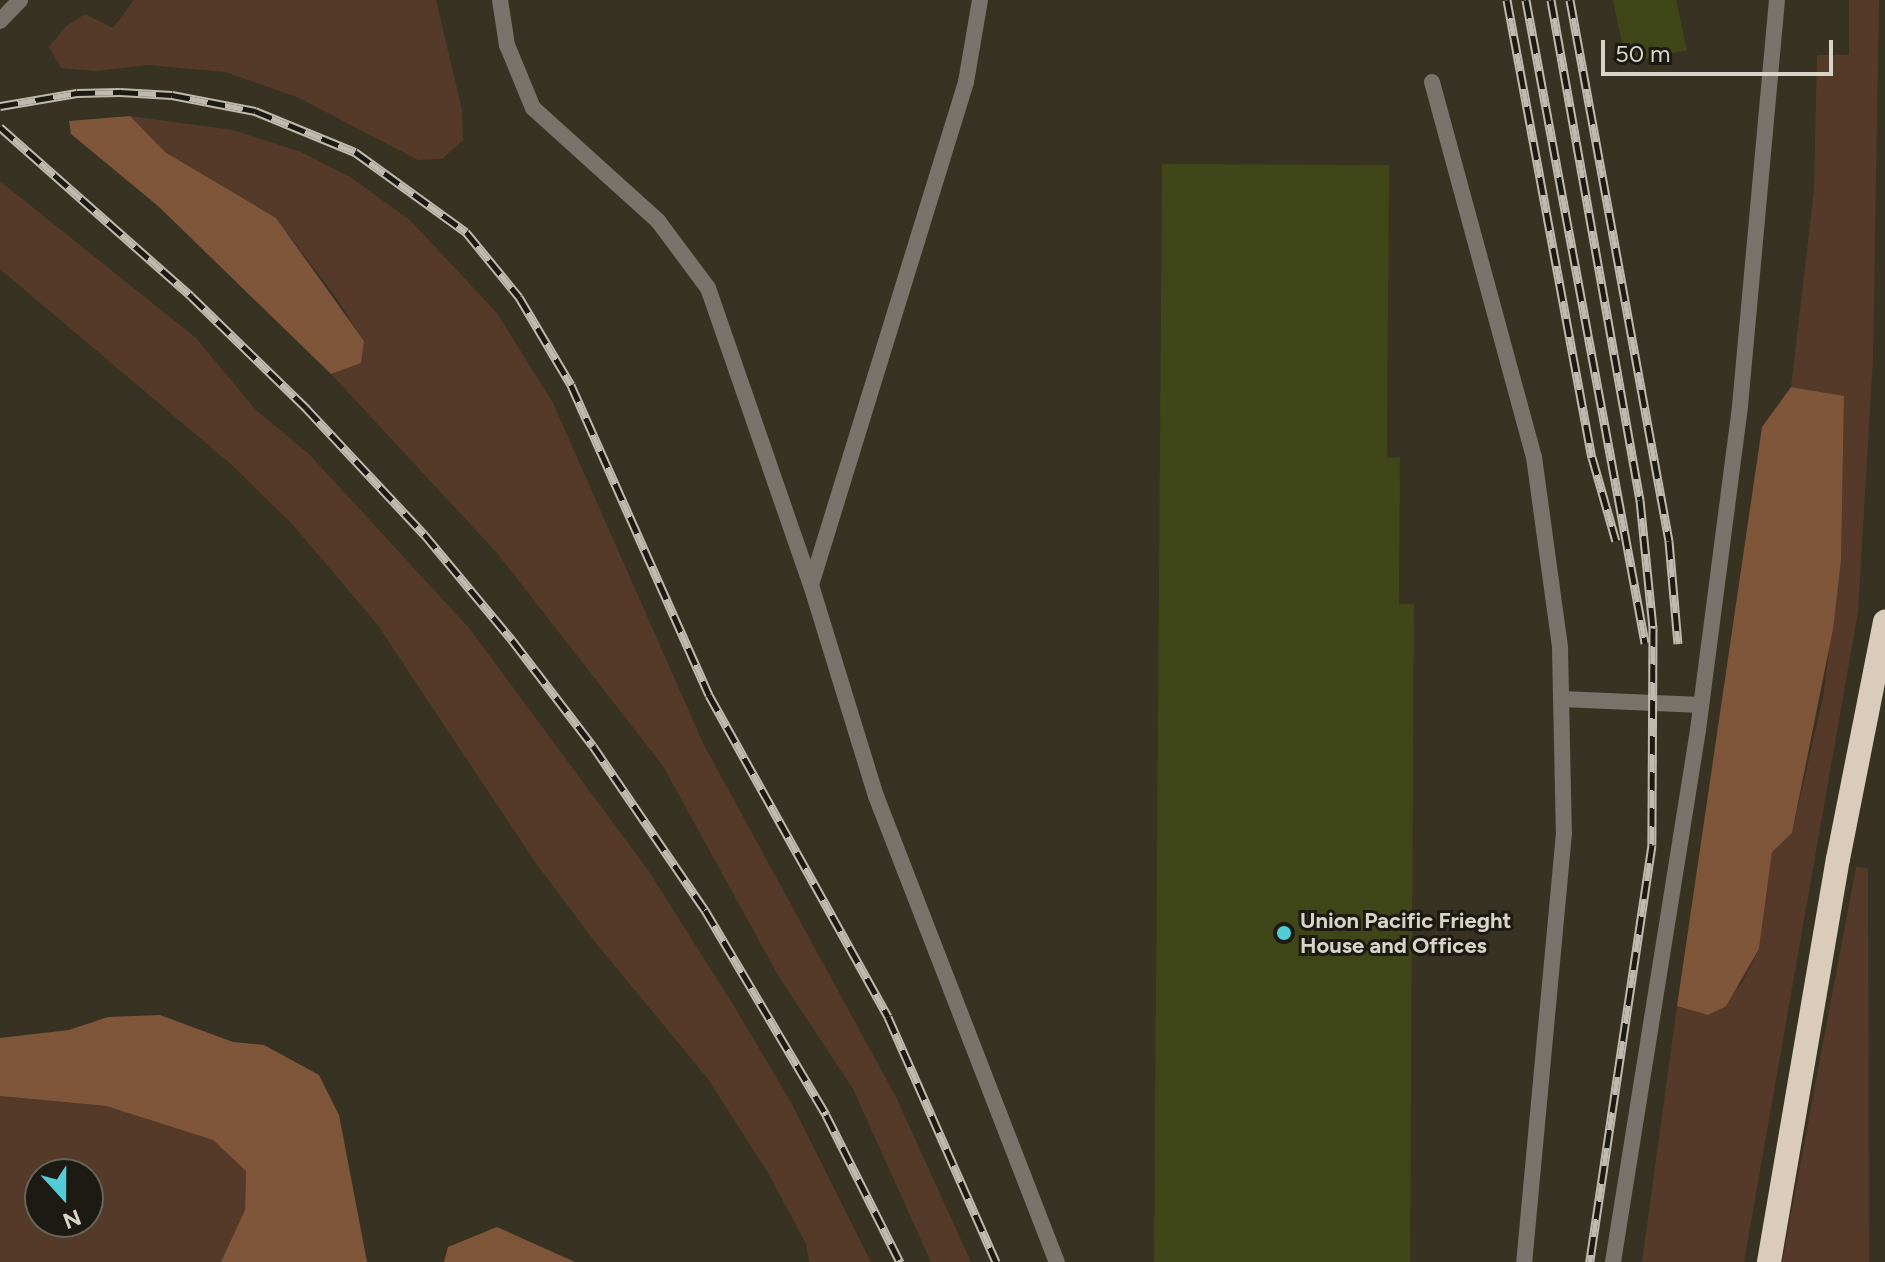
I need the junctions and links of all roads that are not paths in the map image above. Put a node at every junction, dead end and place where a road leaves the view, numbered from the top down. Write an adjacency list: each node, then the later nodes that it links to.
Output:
1 (20, 0): 5 (lane)
2 (500, 0): 7 (lane)
3 (980, 0): 7 (lane)
4 (1777, 0): 10 (lane)
5 (0, 21)
6 (1432, 82): 9 (lane)
7 (811, 585): 11 (lane)
8 (1885, 622): 14 (highway)
9 (1561, 699): 10 (lane); 12 (lane)
10 (1701, 705): 13 (lane)
11 (1057, 1262)
12 (1524, 1262)
13 (1613, 1262)
14 (1769, 1262)

